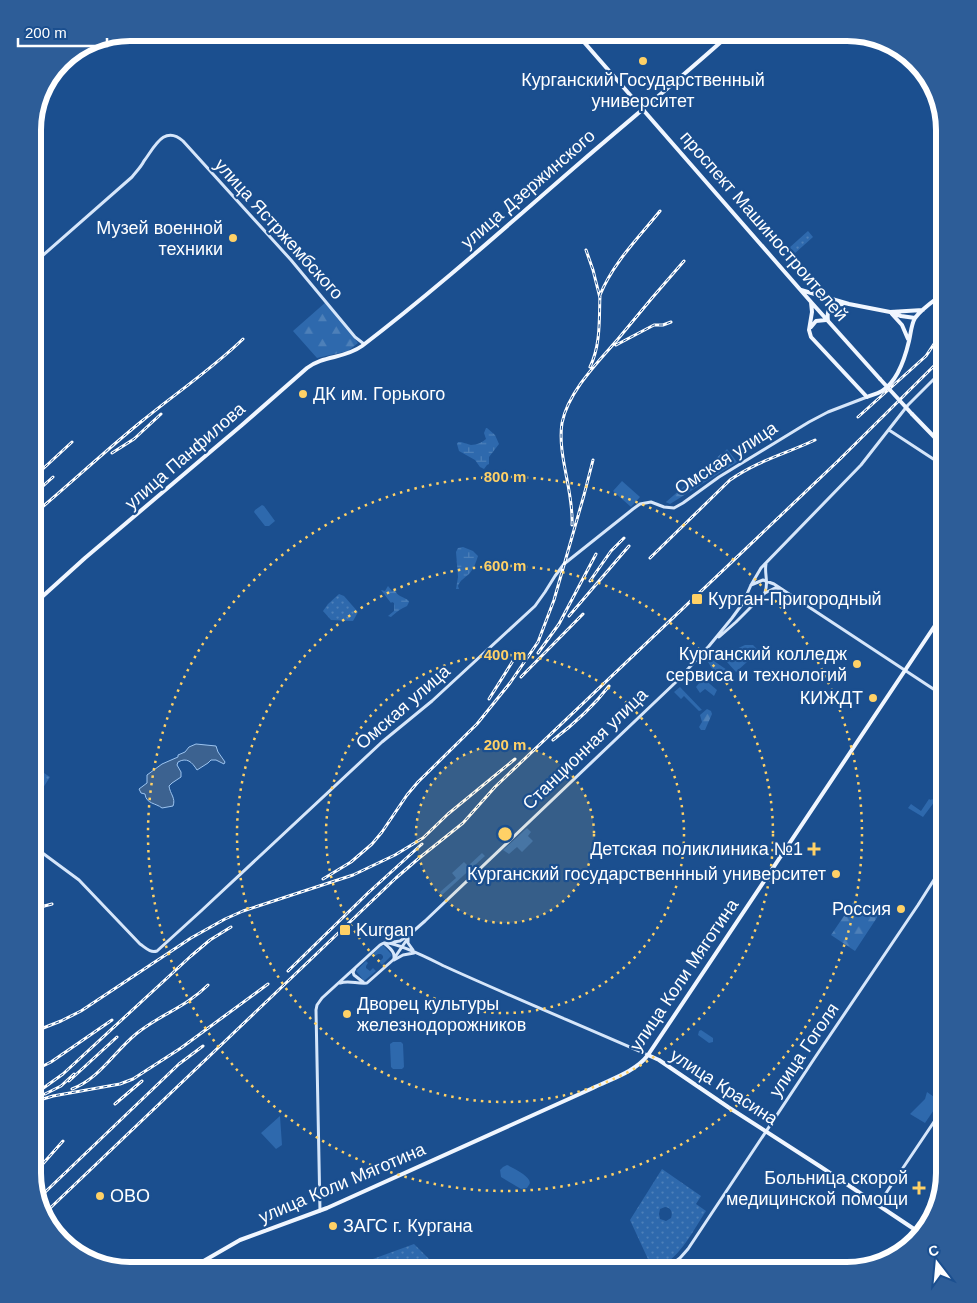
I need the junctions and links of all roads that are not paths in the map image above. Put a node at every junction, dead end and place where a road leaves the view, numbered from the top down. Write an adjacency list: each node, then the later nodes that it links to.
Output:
1 (583, 41): 3 (main road, проспект Машиностроителей)
2 (722, 41): 3 (main road, улица Дзержинского)
3 (644, 109): 5 (main road, проспект Машиностроителей); 15 (main road, улица Дзержинского)
4 (41, 257): 15 (main road, улица Ястржембского)
5 (800, 290): 7 (main road, проспект Машиностроителей); 8 (main road)
6 (936, 299): 9 (main road)
7 (811, 302): 12 (main road, проспект Машиностроителей); 13 (main road)
8 (849, 304): 10 (main road); 12 (main road)
9 (923, 310): 10 (main road); 11 (main road)
10 (890, 312): 11 (main road); 14 (main road)
11 (915, 318): 14 (main road, Омская улица)
12 (828, 321): 13 (main road); 19 (main road, проспект Машиностроителей, bridge)
13 (810, 327): 17 (main road)
14 (909, 341): 17 (main road, Омская улица)
15 (364, 344): 27 (main road, улица Панфилова)
16 (936, 377): 18 (main road, Станционная улица)
17 (867, 397): 33 (main road, Омская улица)
18 (889, 430): 20 (main road); 21 (main road, Станционная улица)
19 (936, 439)
20 (936, 461)
21 (767, 560): 22 (main road); 23 (main road, Станционная улица)
22 (766, 581): 23 (main road); 24 (main road); 25 (main road)
23 (750, 585): 26 (main road, Станционная улица)
24 (782, 589): 25 (main road); 31 (main road)
25 (765, 592): 28 (main road, Станционная улица)
26 (746, 594): 28 (main road); 30 (main road, Станционная улица)
27 (41, 598)
28 (755, 602): 30 (main road, Станционная улица)
29 (936, 624): 31 (main road, улица Коли Мяготина)
30 (712, 642): 35 (main road, Станционная улица)
31 (905, 670): 32 (main road); 43 (main road, улица Коли Мяготина)
32 (936, 691)
33 (41, 852)
34 (936, 877): 45 (main road, улица Гоголя)
35 (409, 935): 36 (main road, Станционная улица); 37 (main road, Станционная улица); 38 (main road)
36 (384, 944): 37 (main road); 39 (main road); 40 (main road)
37 (402, 947): 38 (main road, улица Красина); 39 (main road, Станционная улица)
38 (416, 953): 39 (main road); 43 (main road, улица Красина)
39 (393, 960): 41 (main road, Станционная улица)
40 (355, 968): 41 (main road); 42 (main road)
41 (366, 983): 42 (main road)
42 (335, 985): 47 (main road)
43 (648, 1055): 45 (main road, улица Красина); 47 (main road, улица Коли Мяготина)
44 (936, 1119): 46 (main road)
45 (766, 1131): 46 (main road, улица Красина); 50 (main road, улица Гоголя)
46 (878, 1205): 48 (main road, улица Красина)
47 (320, 1211): 49 (main road, улица Коли Мяготина)
48 (915, 1230)
49 (202, 1262)
50 (675, 1262)

